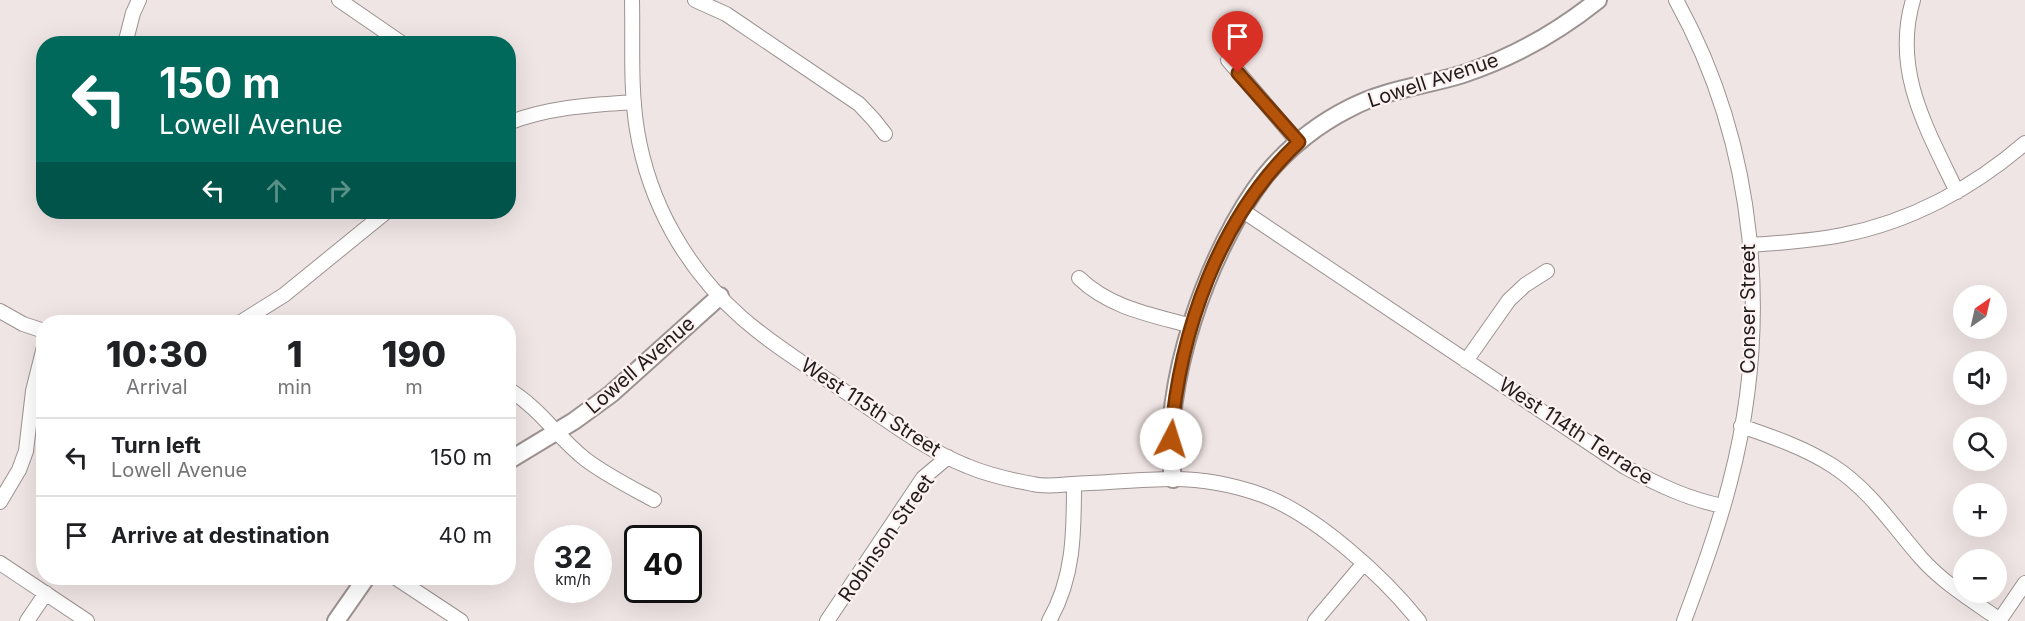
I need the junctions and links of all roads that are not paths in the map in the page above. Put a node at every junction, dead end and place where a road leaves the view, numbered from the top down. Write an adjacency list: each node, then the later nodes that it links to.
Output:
1 (139, 0): 8 (street)
2 (339, 0): 9 (street)
3 (632, 0): 11 (street, West 115th Street)
4 (694, 0): 13 (street)
5 (1598, 0): 14 (street, Lowell Avenue)
6 (1676, 0): 19 (street, Conser Street)
7 (1913, 0): 16 (street)
8 (128, 36)
9 (391, 36)
10 (1228, 60): 14 (street)
11 (634, 102): 12 (street); 22 (street, West 115th Street)
12 (516, 120)
13 (885, 134)
14 (1299, 142): 17 (street, Lowell Avenue)
15 (2025, 143): 16 (street)
16 (1957, 192): 19 (street)
17 (1243, 211): 25 (street, Lowell Avenue); 27 (street, West 114th Terrace)
18 (377, 219): 24 (street)
19 (1750, 245): 30 (street, Conser Street)
20 (1547, 271): 27 (street)
21 (1079, 278): 25 (street)
22 (720, 296): 31 (street, Lowell Avenue); 33 (street, West 115th Street)
23 (0, 311): 26 (street)
24 (253, 315)
25 (1192, 326): 34 (street, Lowell Avenue)
26 (36, 329)
27 (1466, 360): 38 (street, West 114th Terrace)
28 (36, 379): 37 (street)
29 (516, 394): 31 (street)
30 (1741, 426): 38 (street, Conser Street); 45 (street)
31 (557, 430): 32 (street, Lowell Avenue); 36 (street)
32 (516, 456)
33 (948, 457): 35 (street, West 115th Street); 50 (street, Robinson Street)
34 (1173, 479): 35 (street, West 115th Street); 40 (street, West 115th Street)
35 (1074, 484): 51 (street)
36 (654, 500)
37 (0, 502)
38 (1723, 506): 54 (street, Conser Street)
39 (0, 563): 44 (street)
40 (1364, 563): 52 (street); 53 (street, West 115th Street)
41 (2025, 583): 45 (street)
42 (361, 585): 48 (street)
43 (407, 585): 49 (street)
44 (46, 593): 46 (street); 47 (street)
45 (1999, 620)
46 (27, 621)
47 (87, 621)
48 (336, 621)
49 (461, 621)
50 (827, 621)
51 (1048, 621)
52 (1315, 621)
53 (1419, 621)
54 (1684, 621)

